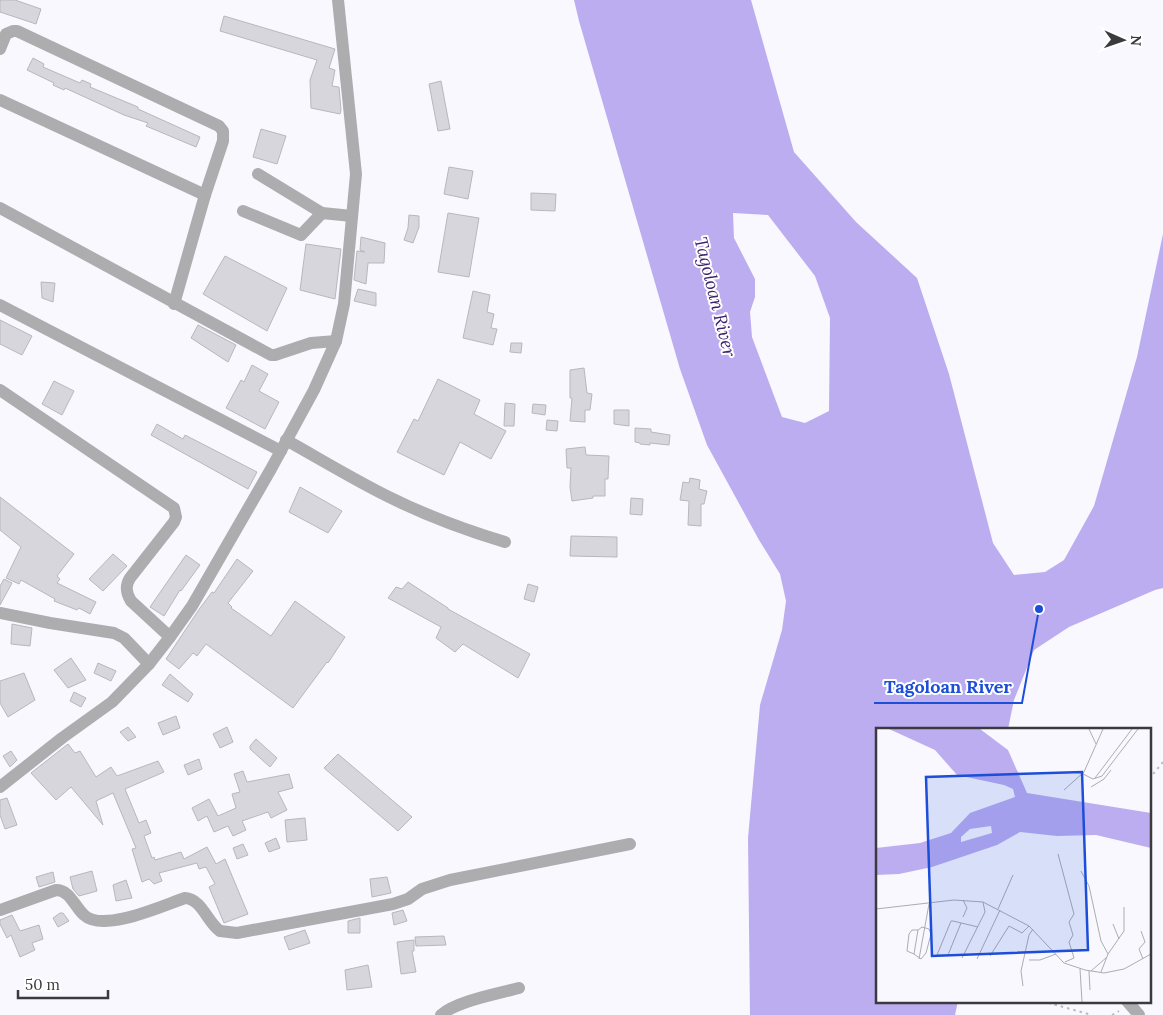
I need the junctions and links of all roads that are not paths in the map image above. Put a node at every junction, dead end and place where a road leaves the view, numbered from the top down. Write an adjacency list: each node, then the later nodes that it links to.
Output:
1 (338, 0): 9 (street)
2 (0, 48): 5 (street)
3 (0, 100): 5 (street)
4 (258, 174): 8 (street)
5 (205, 195): 11 (street)
6 (0, 208): 11 (street)
7 (243, 211): 8 (street)
8 (322, 213): 9 (street)
9 (352, 216): 12 (street)
10 (0, 304): 14 (street)
11 (174, 304): 12 (street)
12 (336, 340): 14 (street)
13 (0, 390): 17 (street)
14 (284, 446): 15 (street); 17 (street)
15 (505, 542)
16 (0, 612): 18 (street)
17 (170, 637): 18 (street)
18 (149, 664): 19 (street)
19 (0, 787)
20 (630, 844): 21 (street)
21 (0, 910)
22 (519, 988): 24 (street)
23 (1128, 1002): 25 (street)
24 (441, 1015)
25 (1139, 1015)

